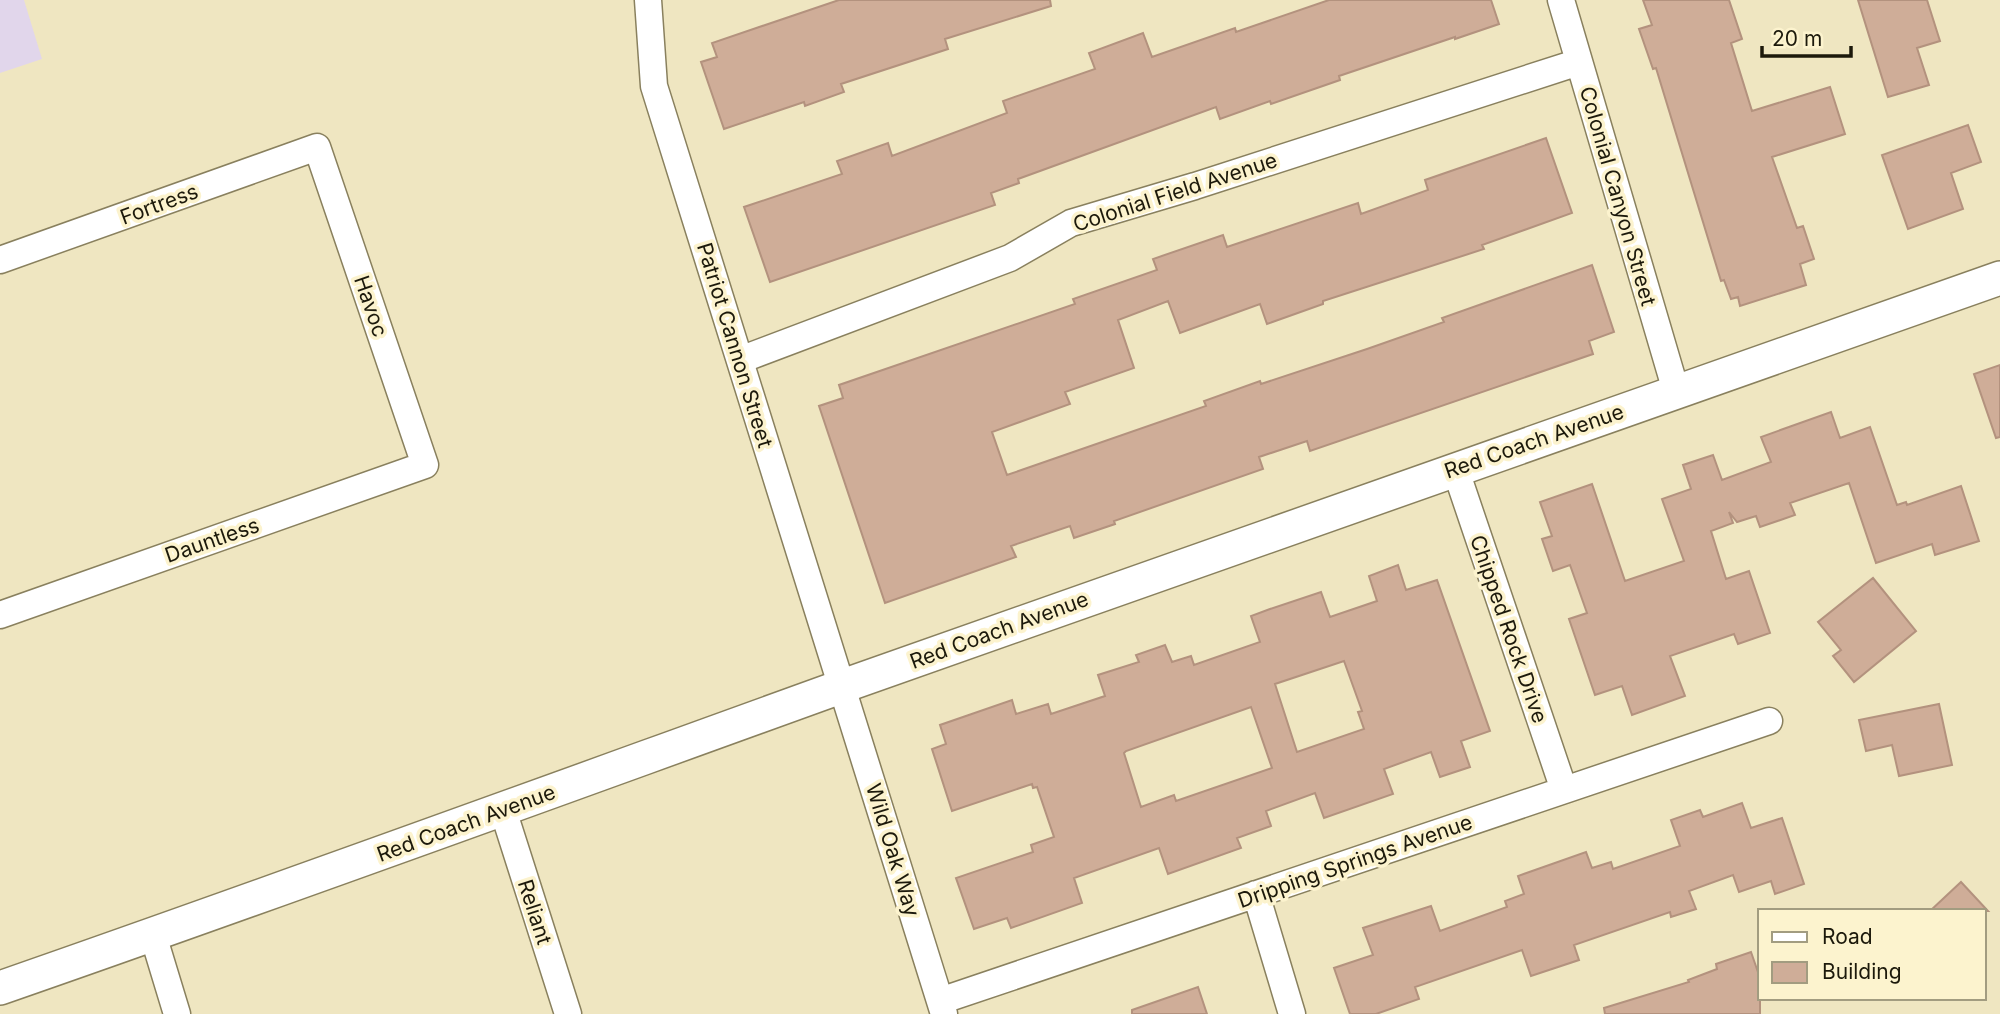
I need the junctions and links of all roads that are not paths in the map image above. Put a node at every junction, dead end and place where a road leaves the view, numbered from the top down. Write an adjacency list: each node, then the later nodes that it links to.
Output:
1 (648, 0): 7 (street, Patriot Cannon Street)
2 (1561, 0): 3 (street, Colonial Canyon Street)
3 (1579, 62): 7 (street, Colonial Field Avenue); 8 (street, Colonial Canyon Street)
4 (317, 148): 5 (street, Fortress); 9 (street, Havoc)
5 (0, 260)
6 (2000, 278): 8 (street, Red Coach Avenue)
7 (740, 360): 12 (street, Patriot Cannon Street)
8 (1676, 391): 10 (street, Red Coach Avenue)
9 (425, 465): 11 (street, Dauntless)
10 (1455, 468): 12 (street, Red Coach Avenue); 14 (street, Chipped Rock Drive)
11 (0, 615)
12 (841, 687): 15 (street, Red Coach Avenue); 19 (street, Wild Oak Way)
13 (1769, 721): 14 (street, Dripping Springs Avenue)
14 (1563, 790): 16 (street, Dripping Springs Avenue)
15 (503, 810): 17 (street, Red Coach Avenue); 21 (street, Reliant)
16 (1256, 894): 19 (street, Dripping Springs Avenue); 22 (street)
17 (153, 935): 18 (street, Red Coach Avenue); 20 (street)
18 (0, 988)
19 (942, 1007)
20 (177, 1014)
21 (568, 1014)
22 (1292, 1014)

